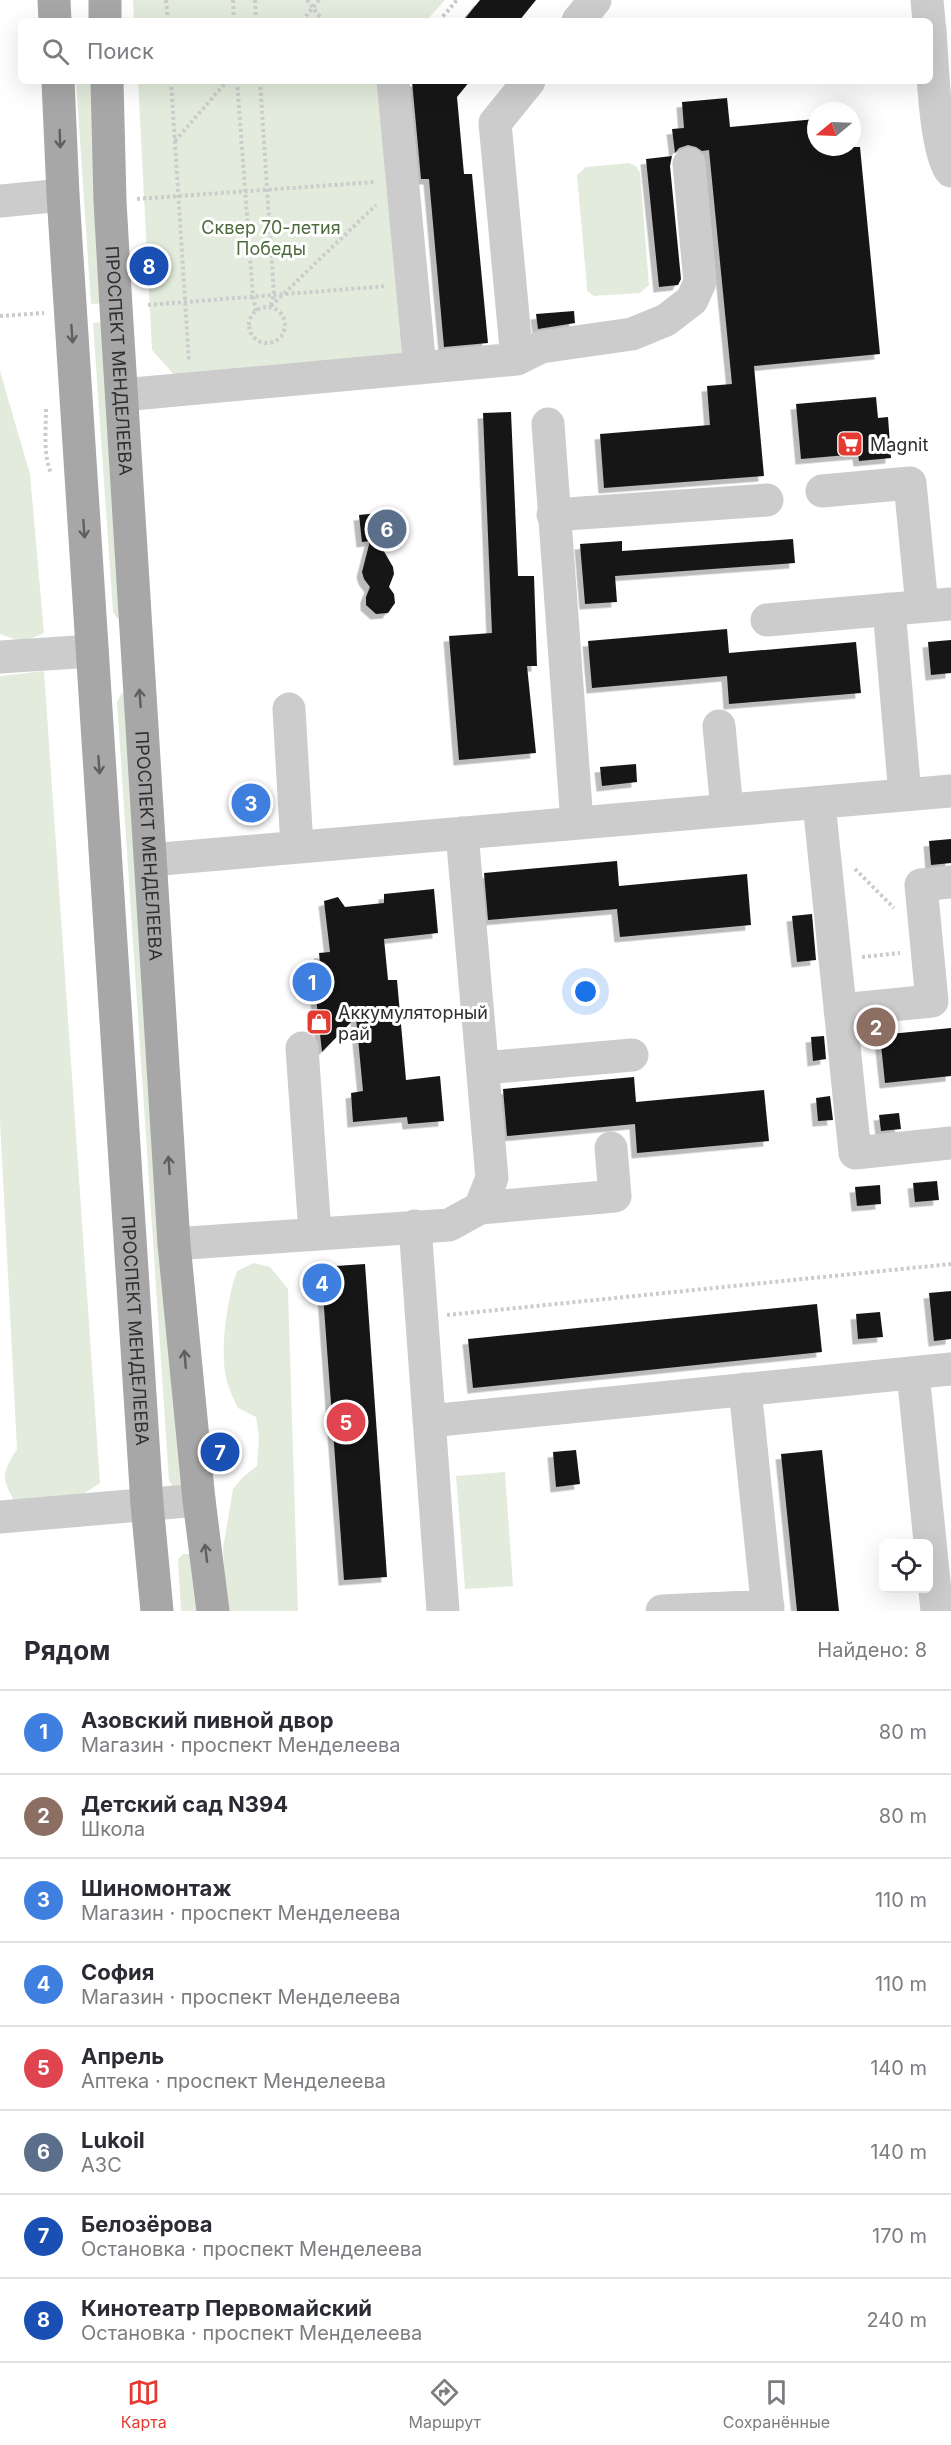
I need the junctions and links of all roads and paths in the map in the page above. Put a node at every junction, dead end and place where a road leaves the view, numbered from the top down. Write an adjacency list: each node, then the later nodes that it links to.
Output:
1 (54, 0): 12 (main road)
2 (105, 0): 13 (main road)
3 (166, 0): 14 (path)
4 (233, 0): 15 (path)
5 (255, 0): 16 (path)
6 (307, 0): 10 (path)
7 (319, 0): 10 (path)
8 (457, 0): 19 (path)
9 (595, 0): 20 (street)
10 (313, 9): 17 (path); 18 (path)
11 (933, 17): 31 (street)
12 (55, 18)
13 (105, 18)
14 (168, 18)
15 (234, 18)
16 (256, 18)
17 (305, 18)
18 (320, 18)
19 (442, 18)
20 (580, 18)
21 (58, 84): 35 (main road, ПРОСПЕКТ МЕНДЕЛЕЕВА, one-way to 35)
22 (107, 84): 38 (main road, ПРОСПЕКТ МЕНДЕЛЕЕВА)
23 (171, 84): 29 (path)
24 (225, 84): 29 (path)
25 (237, 84): 34 (path)
26 (260, 84): 33 (path)
27 (393, 84): 32 (street)
28 (527, 84): 47 (street)
29 (175, 141): 36 (path)
30 (689, 164): 47 (street)
31 (951, 171)
32 (403, 179): 33 (path); 39 (street); 41 (path)
33 (266, 190): 34 (path); 40 (path)
34 (244, 192): 36 (path); 42 (path)
35 (63, 195): 37 (street); 59 (main road, ПРОСПЕКТ МЕНДЕЛЕЕВА, one-way to 59)
36 (178, 196): 38 (path); 43 (path)
37 (0, 201)
38 (110, 201): 50 (main road, ПРОСПЕКТ МЕНДЕЛЕЕВА)
39 (412, 285): 41 (path); 48 (street)
40 (274, 294): 41 (path); 42 (path); 45 (path)
41 (282, 294): 45 (path)
42 (253, 296): 43 (path); 46 (path)
43 (185, 302): 44 (path); 49 (path)
44 (148, 305)
45 (270, 308): 46 (path); 46 (path)
46 (256, 312)
47 (517, 359): 48 (street)
48 (420, 368): 49 (street)
49 (191, 389): 50 (street)
50 (122, 395): 58 (main road, ПРОСПЕКТ МЕНДЕЛЕЕВА)
51 (548, 424): 54 (street)
52 (822, 491): 55 (street)
53 (767, 500): 54 (street)
54 (553, 515): 67 (street)
55 (936, 605): 56 (street)
56 (889, 609): 57 (street); 64 (street)
57 (767, 620)
58 (136, 649): 59 (main road); 70 (main road, ПРОСПЕКТ МЕНДЕЛЕЕВА, one-way to 58)
59 (92, 651): 60 (street); 92 (main road, ПРОСПЕКТ МЕНДЕЛЕЕВА, one-way to 92)
60 (0, 657)
61 (289, 709): 69 (street)
62 (719, 726): 66 (street)
63 (951, 791): 64 (street)
64 (905, 795): 65 (street)
65 (819, 802): 66 (street); 74 (street)
66 (727, 810): 67 (street)
67 (577, 823): 68 (street)
68 (462, 833): 69 (street); 78 (street)
69 (297, 847): 70 (street)
70 (150, 860): 84 (main road, ПРОСПЕКТ МЕНДЕЛЕЕВА, one-way to 70)
71 (854, 868): 73 (path)
72 (951, 882): 73 (street)
73 (927, 945): 74 (path); 75 (street)
74 (835, 959): 75 (street)
75 (840, 1010): 79 (street)
76 (302, 1048): 83 (street)
77 (632, 1055): 78 (street)
78 (483, 1068): 81 (street)
79 (951, 1143)
80 (611, 1148): 81 (street)
81 (480, 1208): 82 (street)
82 (415, 1226): 83 (street); 86 (street)
83 (315, 1233): 84 (street)
84 (174, 1244): 91 (main road, ПРОСПЕКТ МЕНДЕЛЕЕВА, one-way to 84)
85 (951, 1264): 86 (path)
86 (422, 1317): 90 (street)
87 (951, 1369): 88 (street)
88 (913, 1373): 89 (street); 99 (street)
89 (745, 1389): 90 (street); 94 (street)
90 (429, 1421): 97 (street)
91 (199, 1500): 92 (street); 96 (main road, ПРОСПЕКТ МЕНДЕЛЕЕВА, one-way to 91)
92 (147, 1504): 93 (street); 95 (main road, ПРОСПЕКТ МЕНДЕЛЕЕВА)
93 (0, 1517)
94 (768, 1609): 98 (street)
95 (157, 1611)
96 (213, 1611)
97 (443, 1611)
98 (662, 1611)
99 (937, 1611)

